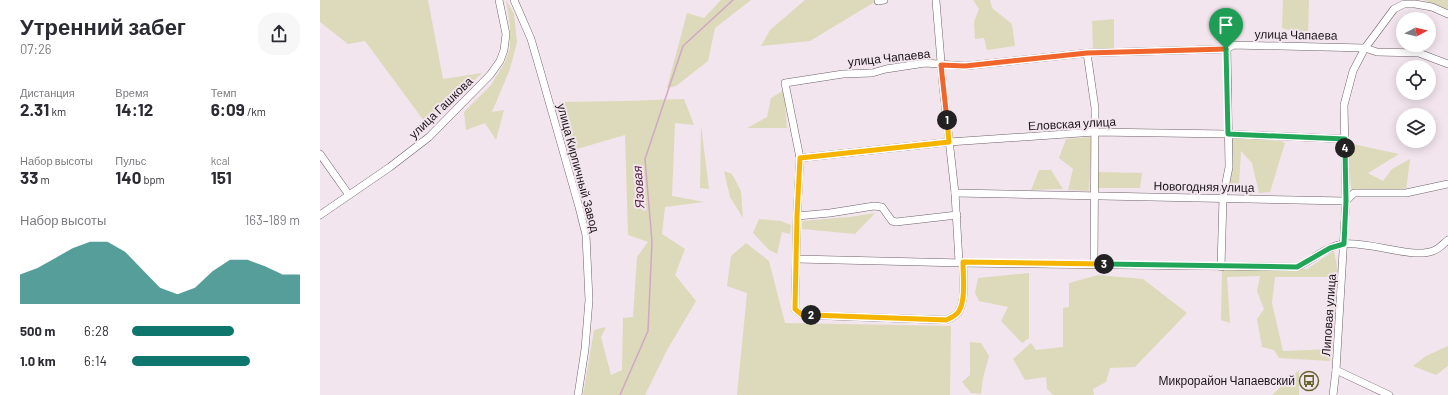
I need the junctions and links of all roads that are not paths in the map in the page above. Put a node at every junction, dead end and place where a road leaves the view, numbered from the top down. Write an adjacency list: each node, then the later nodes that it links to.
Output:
1 (499, 0): 18 (street, улица Гашкова)
2 (514, 0): 32 (street, улица Кирпичный Завод)
3 (936, 0): 9 (street)
4 (1448, 14): 5 (street, Липовая улица)
5 (1365, 48): 6 (street, улица Чапаева); 8 (street, улица Чапаева); 12 (street, Липовая улица)
6 (1226, 49): 7 (street, улица Чапаева); 11 (street)
7 (1087, 53): 9 (street, улица Чапаева); 10 (street)
8 (1448, 64)
9 (941, 65): 13 (street); 15 (street, улица Чапаева)
10 (1094, 132): 11 (street, Еловская улица); 13 (street, Еловская улица); 19 (street)
11 (1228, 134): 12 (street, Еловская улица); 20 (street)
12 (1345, 139): 21 (street, Липовая улица)
13 (949, 142): 15 (street, Еловская улица); 17 (street)
14 (320, 154): 18 (street)
15 (800, 158): 24 (street)
16 (1448, 184): 21 (street, Новогодняя улица)
17 (955, 193): 19 (street, Новогодняя улица); 23 (street)
18 (349, 195): 22 (street, улица Гашкова)
19 (1094, 196): 20 (street, Новогодняя улица); 29 (street)
20 (1223, 198): 21 (street, Новогодняя улица); 30 (street)
21 (1346, 201): 26 (street, Липовая улица)
22 (320, 215)
23 (957, 215): 24 (street); 28 (street)
24 (797, 216): 27 (street)
25 (1448, 240): 26 (street)
26 (1344, 244): 30 (street); 31 (street, Липовая улица)
27 (797, 259): 28 (street); 28 (street)
28 (961, 262): 29 (street)
29 (1094, 264): 30 (street)
30 (1221, 267)
31 (1336, 370): 33 (street, Липовая улица); 34 (street)
32 (578, 395)
33 (1333, 395)
34 (1389, 395)

